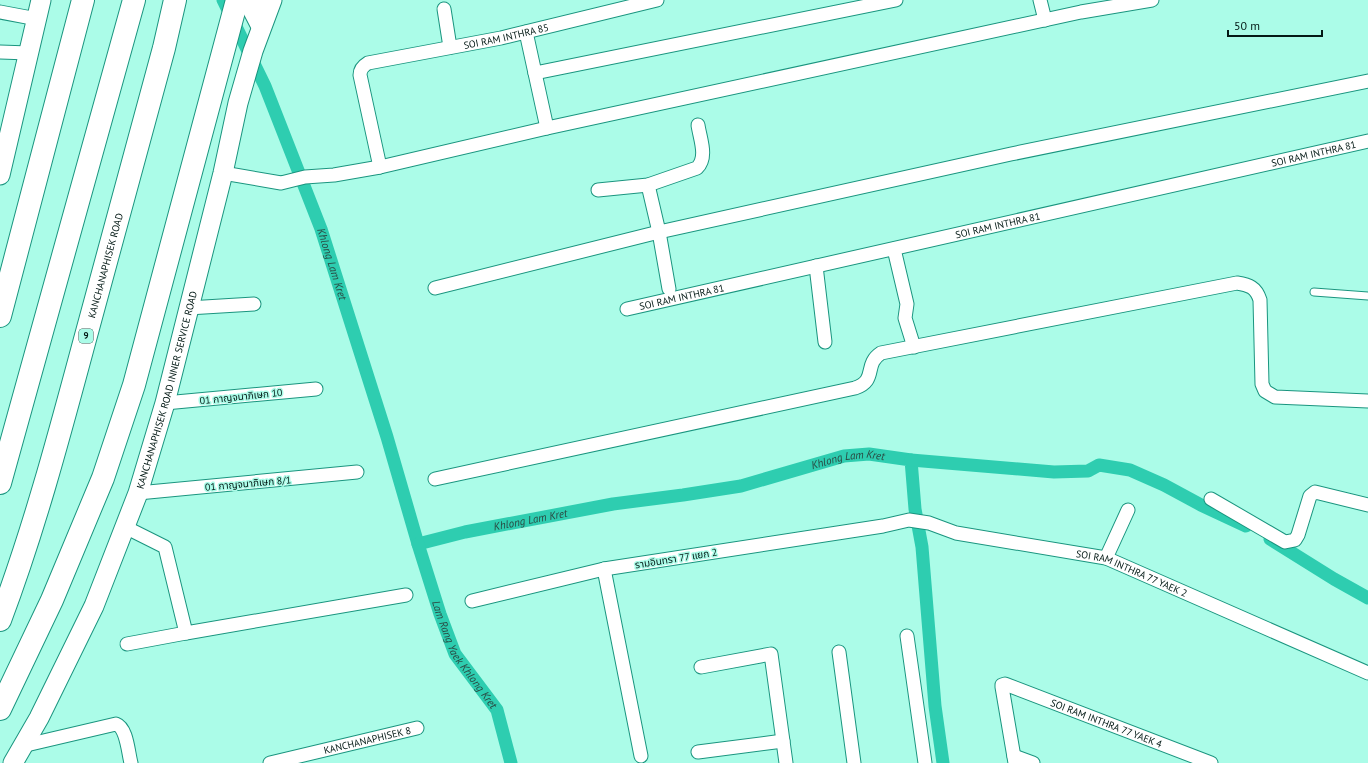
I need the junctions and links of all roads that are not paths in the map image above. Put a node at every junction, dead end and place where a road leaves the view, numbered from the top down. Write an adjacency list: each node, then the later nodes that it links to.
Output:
1 (41, 0): 15 (main road)
2 (83, 0): 42 (highway)
3 (175, 0): 61 (highway, KANCHANAPHISEK ROAD / 9)
4 (237, 0): 68 (highway)
5 (244, 0): 17 (street)
6 (257, 0): 17 (street)
7 (272, 0): 17 (main road, KANCHANAPHISEK ROAD INNER SERVICE ROAD)
8 (657, 0): 18 (street, SOI RAM INTHRA 85)
9 (896, 0): 22 (street)
10 (1040, 0): 16 (street)
11 (1152, 0): 16 (street)
12 (131, 9): 50 (highway)
13 (444, 9): 19 (street)
14 (0, 12): 15 (street)
15 (37, 19): 21 (main road)
16 (1045, 20): 25 (street)
17 (263, 25): 29 (main road, KANCHANAPHISEK ROAD INNER SERVICE ROAD)
18 (526, 32): 19 (street, SOI RAM INTHRA 85); 22 (street)
19 (450, 47): 27 (street, SOI RAM INTHRA 85)
20 (0, 52): 21 (street)
21 (29, 53): 28 (main road)
22 (535, 73): 25 (street)
23 (1368, 81): 32 (street)
24 (698, 125): 30 (street)
25 (547, 128): 27 (street)
26 (1368, 141): 33 (street, SOI RAM INTHRA 81)
27 (380, 167): 29 (street)
28 (1, 171)
29 (223, 173): 40 (main road, KANCHANAPHISEK ROAD INNER SERVICE ROAD)
30 (648, 185): 31 (street); 32 (street)
31 (598, 190)
32 (659, 232): 35 (street); 36 (street)
33 (894, 249): 34 (street, SOI RAM INTHRA 81); 44 (street)
34 (816, 266): 41 (street, SOI RAM INTHRA 81); 43 (street)
35 (435, 288)
36 (669, 289)
37 (1314, 292): 38 (lane)
38 (1368, 296)
39 (254, 304): 40 (street)
40 (188, 308): 47 (main road, KANCHANAPHISEK ROAD INNER SERVICE ROAD)
41 (627, 310)
42 (0, 316)
43 (825, 342)
44 (914, 346): 46 (street); 49 (street)
45 (316, 389): 47 (street, 01 กาญจนาภิเษก 10)
46 (1368, 401)
47 (166, 403): 51 (main road, KANCHANAPHISEK ROAD INNER SERVICE ROAD)
48 (357, 472): 51 (street, 01 กาญจนาภิเษก 8/1)
49 (435, 479)
50 (0, 483)
51 (138, 493): 56 (main road, KANCHANAPHISEK ROAD INNER SERVICE ROAD)
52 (1211, 499): 53 (street)
53 (1367, 501)
54 (1128, 510): 57 (street)
55 (909, 520): 57 (street, SOI RAM INTHRA 77 YAEK 2); 58 (street, รามอินทรา 77 แยก 2)
56 (125, 527): 62 (street); 71 (main road, KANCHANAPHISEK ROAD INNER SERVICE ROAD)
57 (1106, 558): 67 (street, SOI RAM INTHRA 77 YAEK 2)
58 (604, 569): 60 (street, รามอินทรา 77 แยก 2); 73 (street)
59 (406, 594): 62 (street)
60 (472, 601)
61 (0, 620)
62 (186, 633): 64 (street)
63 (907, 636): 80 (street)
64 (127, 644)
65 (839, 652): 79 (street)
66 (701, 667): 70 (street)
67 (1368, 673)
68 (0, 709)
69 (417, 728): 77 (street, KANCHANAPHISEK 8)
70 (783, 741): 72 (street); 78 (street)
71 (22, 746): 75 (main road, KANCHANAPHISEK ROAD INNER SERVICE ROAD); 76 (street)
72 (698, 752)
73 (641, 756)
74 (1014, 760): 81 (street); 82 (street, SOI RAM INTHRA 77 YAEK 4)
75 (14, 763)
76 (131, 763)
77 (270, 763)
78 (786, 763)
79 (854, 763)
80 (925, 763)
81 (1033, 763)
82 (1211, 763)

